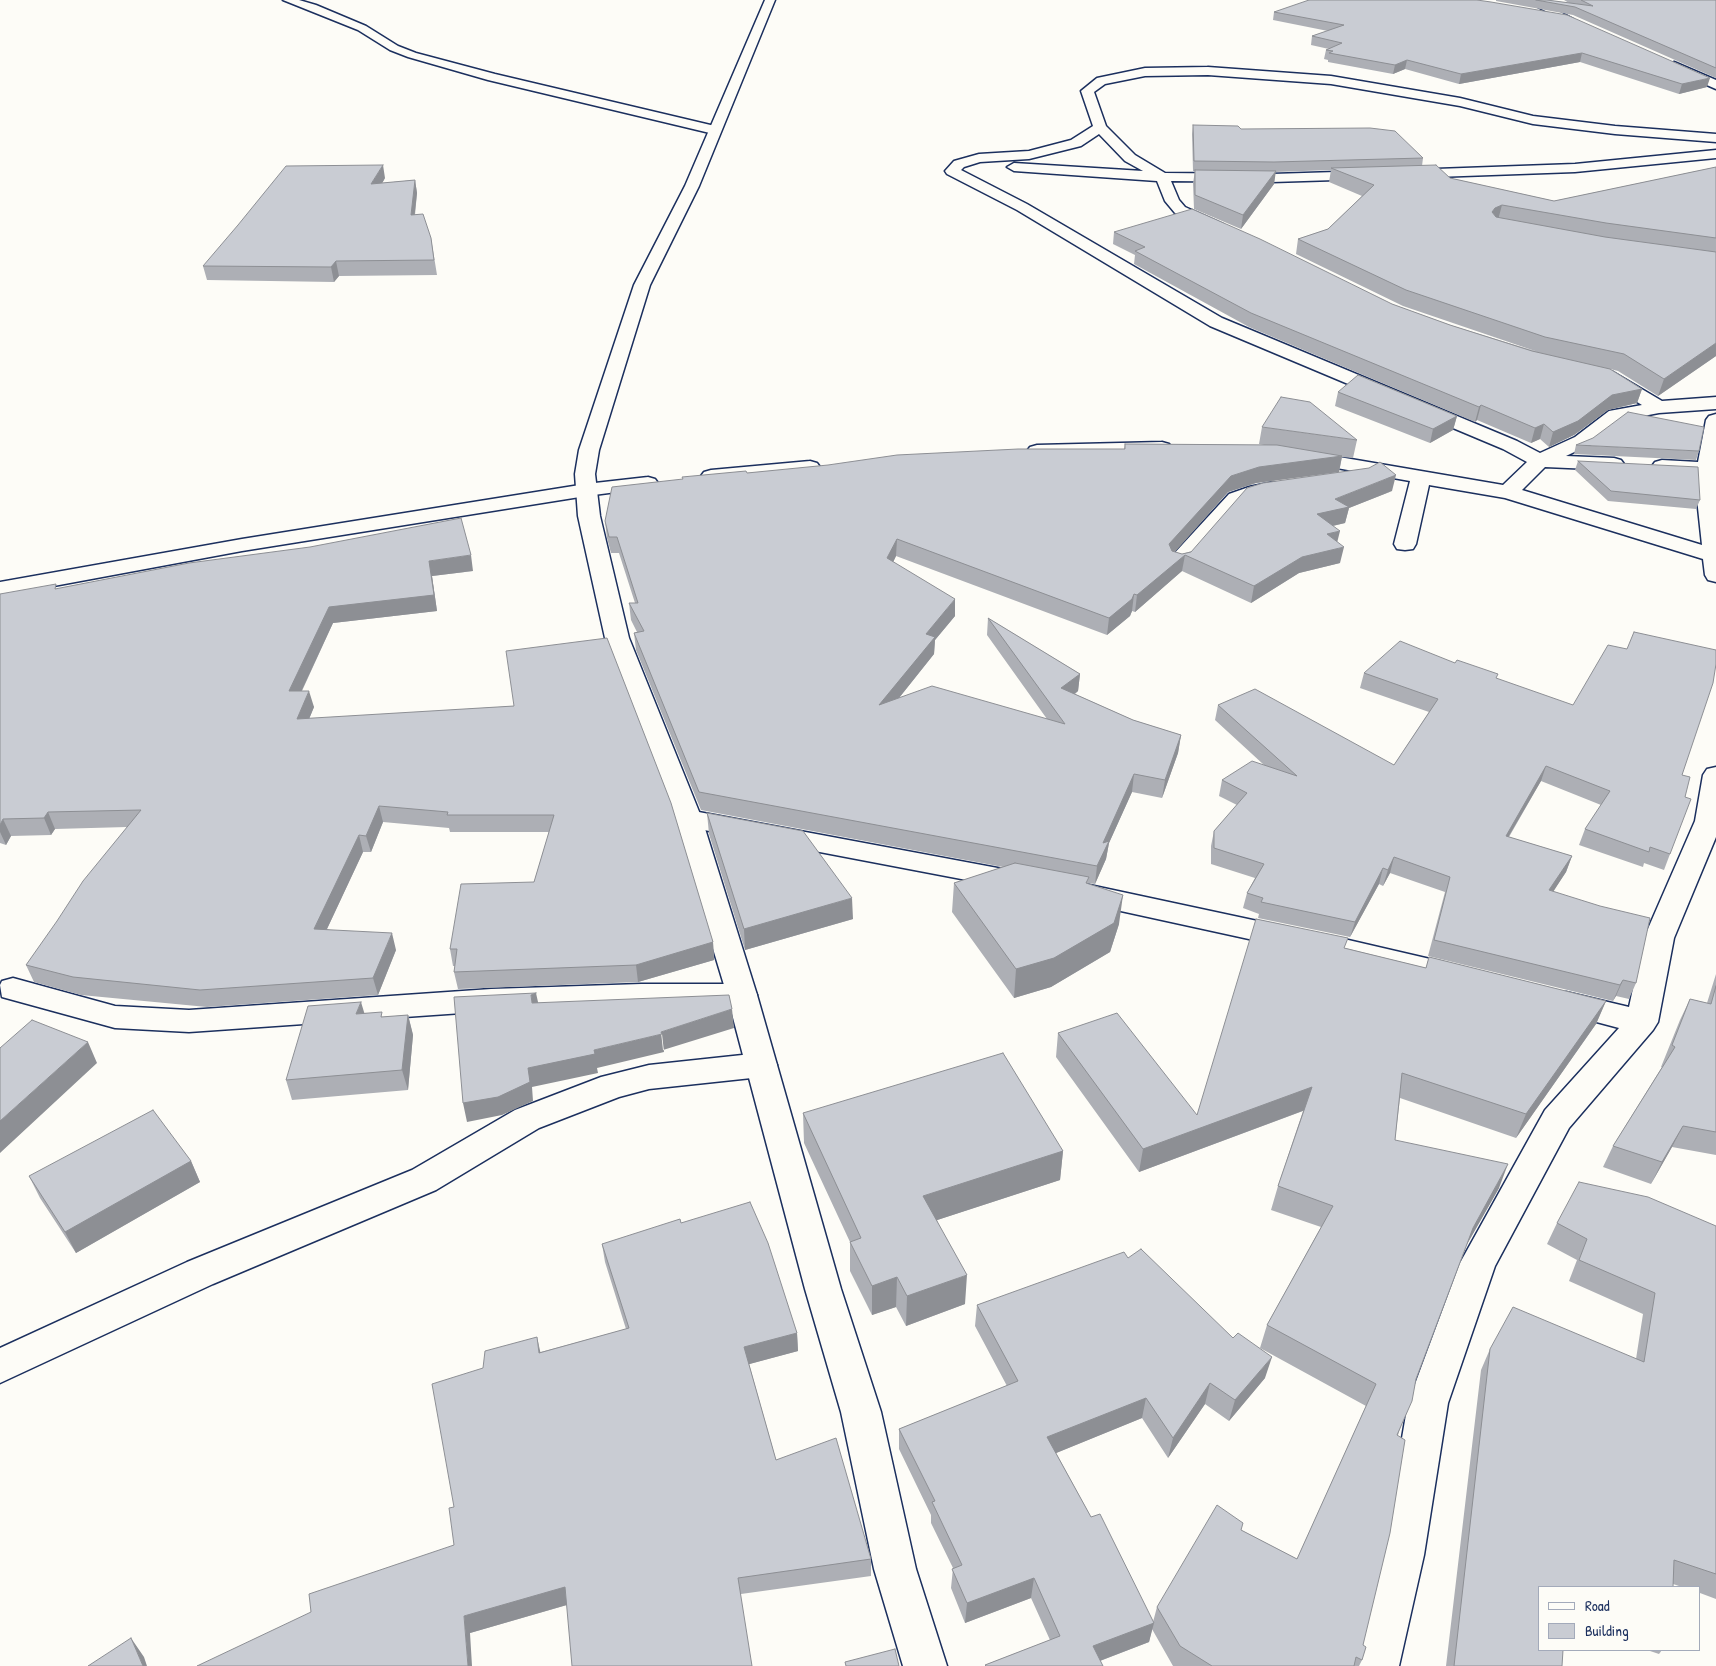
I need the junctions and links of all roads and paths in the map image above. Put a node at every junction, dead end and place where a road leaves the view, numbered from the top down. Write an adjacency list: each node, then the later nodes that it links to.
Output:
1 (288, 0): 8 (street)
2 (770, 0): 8 (street)
3 (1530, 0): 4 (street)
4 (1525, 11)
5 (1667, 62): 6 (street)
6 (1716, 85)
7 (1100, 128): 9 (street); 11 (street); 12 (street)
8 (714, 130): 28 (street)
9 (1716, 138)
10 (1716, 154): 12 (street)
11 (959, 164): 12 (street); 21 (street)
12 (1162, 177): 13 (street)
13 (1230, 233)
14 (1592, 372): 16 (street)
15 (1716, 403): 16 (street)
16 (1659, 406): 21 (street)
17 (1715, 430): 23 (street)
18 (1182, 448): 19 (street)
19 (1020, 451)
20 (1283, 454): 24 (street)
21 (1540, 462): 23 (street); 29 (street)
22 (832, 465): 28 (street)
23 (1708, 469): 31 (street)
24 (1394, 472): 25 (street); 26 (street)
25 (1421, 477): 29 (street); 30 (street)
26 (1322, 481)
27 (1294, 485): 32 (street)
28 (586, 490): 34 (street); 36 (street)
29 (1508, 492): 31 (street)
30 (1405, 544)
31 (1713, 555): 33 (street)
32 (1179, 562)
33 (1716, 575)
34 (0, 588)
35 (1716, 775): 37 (street)
36 (688, 819): 38 (street); 40 (street)
37 (1712, 827): 42 (street)
38 (1459, 976)
39 (13, 989): 40 (street)
40 (742, 995): 43 (street)
41 (1536, 996): 42 (street)
42 (1642, 1022): 46 (street)
43 (761, 1065): 44 (street); 45 (street)
44 (0, 1366)
45 (925, 1666)
46 (1377, 1666)

